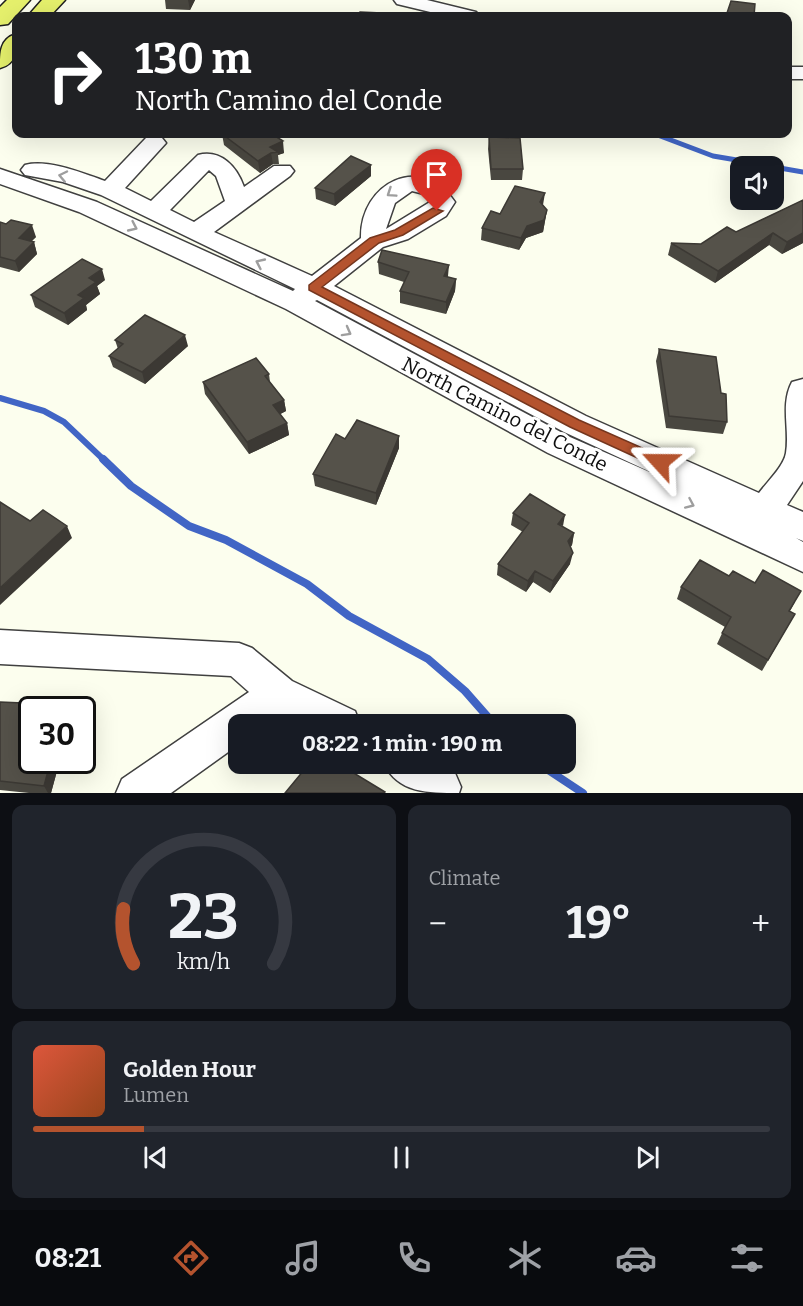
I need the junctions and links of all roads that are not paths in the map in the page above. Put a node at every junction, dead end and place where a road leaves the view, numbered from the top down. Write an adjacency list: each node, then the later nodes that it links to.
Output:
1 (20, 0): 6 (main road)
2 (54, 0): 4 (main road)
3 (404, 0): 5 (street)
4 (42, 12)
5 (453, 12)
6 (0, 19)
7 (12, 45): 8 (main road)
8 (0, 61)
9 (154, 143): 12 (street)
10 (282, 171): 13 (street)
11 (0, 175): 12 (street, North Camino del Conde, one-way to 11); 17 (street, North Camino del Conde, one-way to 17)
12 (110, 190): 14 (street, North Camino del Conde)
13 (238, 203): 14 (street); 15 (street)
14 (154, 212): 15 (street, North Camino del Conde)
15 (196, 233): 17 (street, North Camino del Conde, one-way to 15)
16 (374, 241): 17 (street)
17 (305, 295): 20 (street, North Camino del Conde)
18 (803, 390): 19 (street)
19 (802, 455): 20 (street)
20 (759, 520): 21 (street, North Camino del Conde); 22 (street, North Camino del Conde)
21 (803, 527)
22 (803, 558)
23 (0, 647): 24 (street)
24 (279, 694): 25 (street); 27 (street)
25 (320, 714)
26 (420, 774): 28 (street)
27 (136, 793)
28 (437, 793)

